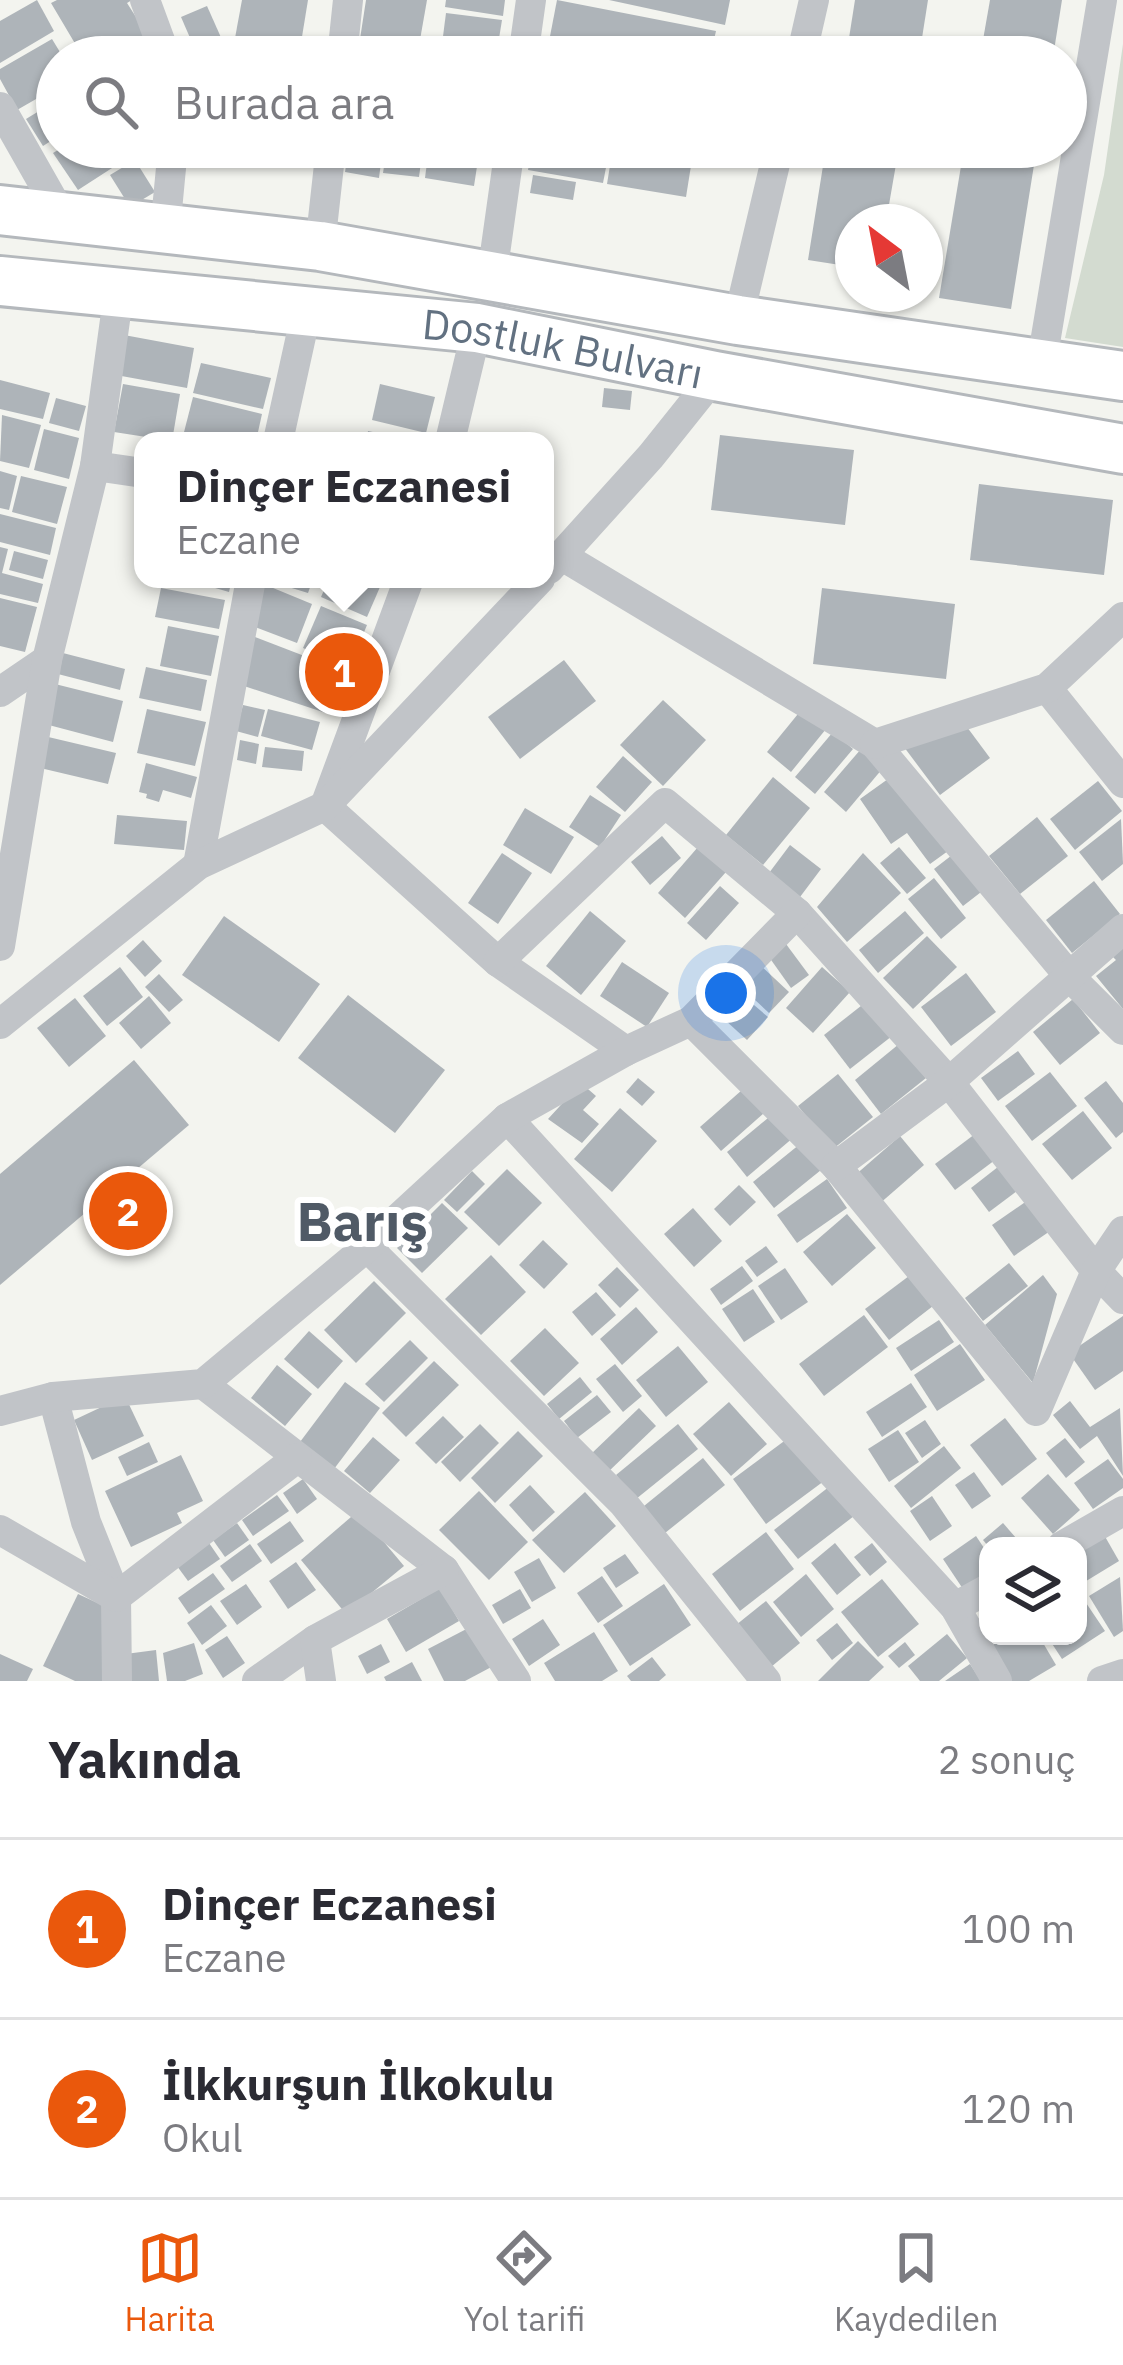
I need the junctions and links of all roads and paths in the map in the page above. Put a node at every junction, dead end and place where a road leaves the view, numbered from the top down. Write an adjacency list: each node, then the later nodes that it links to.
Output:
1 (145, 0): 6 (street)
2 (348, 0): 7 (street)
3 (531, 0): 8 (street)
4 (814, 0): 9 (street)
5 (1102, 0): 10 (street)
6 (158, 36)
7 (344, 36)
8 (526, 36)
9 (806, 36)
10 (1087, 90)
11 (0, 107): 18 (street)
12 (171, 168): 19 (street)
13 (329, 168): 20 (street)
14 (507, 168): 21 (street)
15 (774, 168): 25 (street)
16 (1074, 168): 27 (street)
17 (0, 210): 18 (main road, Dostluk Bulvarı)
18 (63, 218): 19 (main road, Dostluk Bulvarı)
19 (165, 231): 20 (main road, Dostluk Bulvarı)
20 (320, 246): 21 (main road, Dostluk Bulvarı)
21 (492, 275): 25 (main road, Dostluk Bulvarı)
22 (0, 281): 23 (main road, Dostluk Bulvarı)
23 (119, 291): 24 (main road, Dostluk Bulvarı); 33 (street)
24 (307, 309): 26 (main road, Dostluk Bulvarı); 30 (street)
25 (738, 320): 27 (main road, Dostluk Bulvarı)
26 (477, 328): 28 (main road, Dostluk Bulvarı); 31 (street)
27 (1042, 361): 29 (main road, Dostluk Bulvarı)
28 (716, 376): 32 (main road, Dostluk Bulvarı); 35 (street)
29 (1123, 376)
30 (280, 432)
31 (452, 432)
32 (1123, 449)
33 (94, 466): 34 (street); 41 (street)
34 (134, 472)
35 (554, 564)
36 (554, 573): 44 (street)
37 (249, 588): 47 (street)
38 (406, 588): 46 (street)
39 (532, 588): 46 (street)
40 (1123, 617): 42 (street)
41 (47, 660): 43 (street); 50 (street)
42 (1046, 688): 44 (street); 45 (street)
43 (0, 692)
44 (875, 744): 52 (street)
45 (1123, 783)
46 (325, 806): 47 (street); 51 (street)
47 (198, 865): 54 (street)
48 (796, 913): 51 (street); 53 (street); 57 (street)
49 (1123, 929): 52 (street)
50 (0, 946)
51 (498, 962): 56 (street)
52 (1070, 977): 55 (street); 57 (street)
53 (691, 1021): 56 (street); 59 (street)
54 (0, 1024)
55 (1123, 1030)
56 (626, 1051): 58 (street)
57 (949, 1082): 59 (street); 62 (street)
58 (507, 1118): 61 (street); 74 (street)
59 (836, 1166): 62 (street)
60 (1123, 1231): 62 (street)
61 (367, 1247): 64 (street); 81 (street)
62 (1096, 1271): 63 (street)
63 (1123, 1299)
64 (203, 1384): 65 (street); 67 (street)
65 (53, 1397): 66 (street); 73 (street)
66 (0, 1412)
67 (297, 1458): 71 (street); 73 (street)
68 (1123, 1511): 70 (street)
69 (0, 1530): 73 (street)
70 (1078, 1537)
71 (444, 1570): 75 (street); 80 (street)
72 (979, 1594): 74 (street)
73 (116, 1597): 77 (street)
74 (955, 1607): 82 (street)
75 (315, 1640): 78 (street); 79 (street)
76 (1123, 1674): 83 (street)
77 (117, 1681)
78 (257, 1681)
79 (321, 1681)
80 (516, 1681)
81 (766, 1681)
82 (997, 1681)
83 (1102, 1681)

